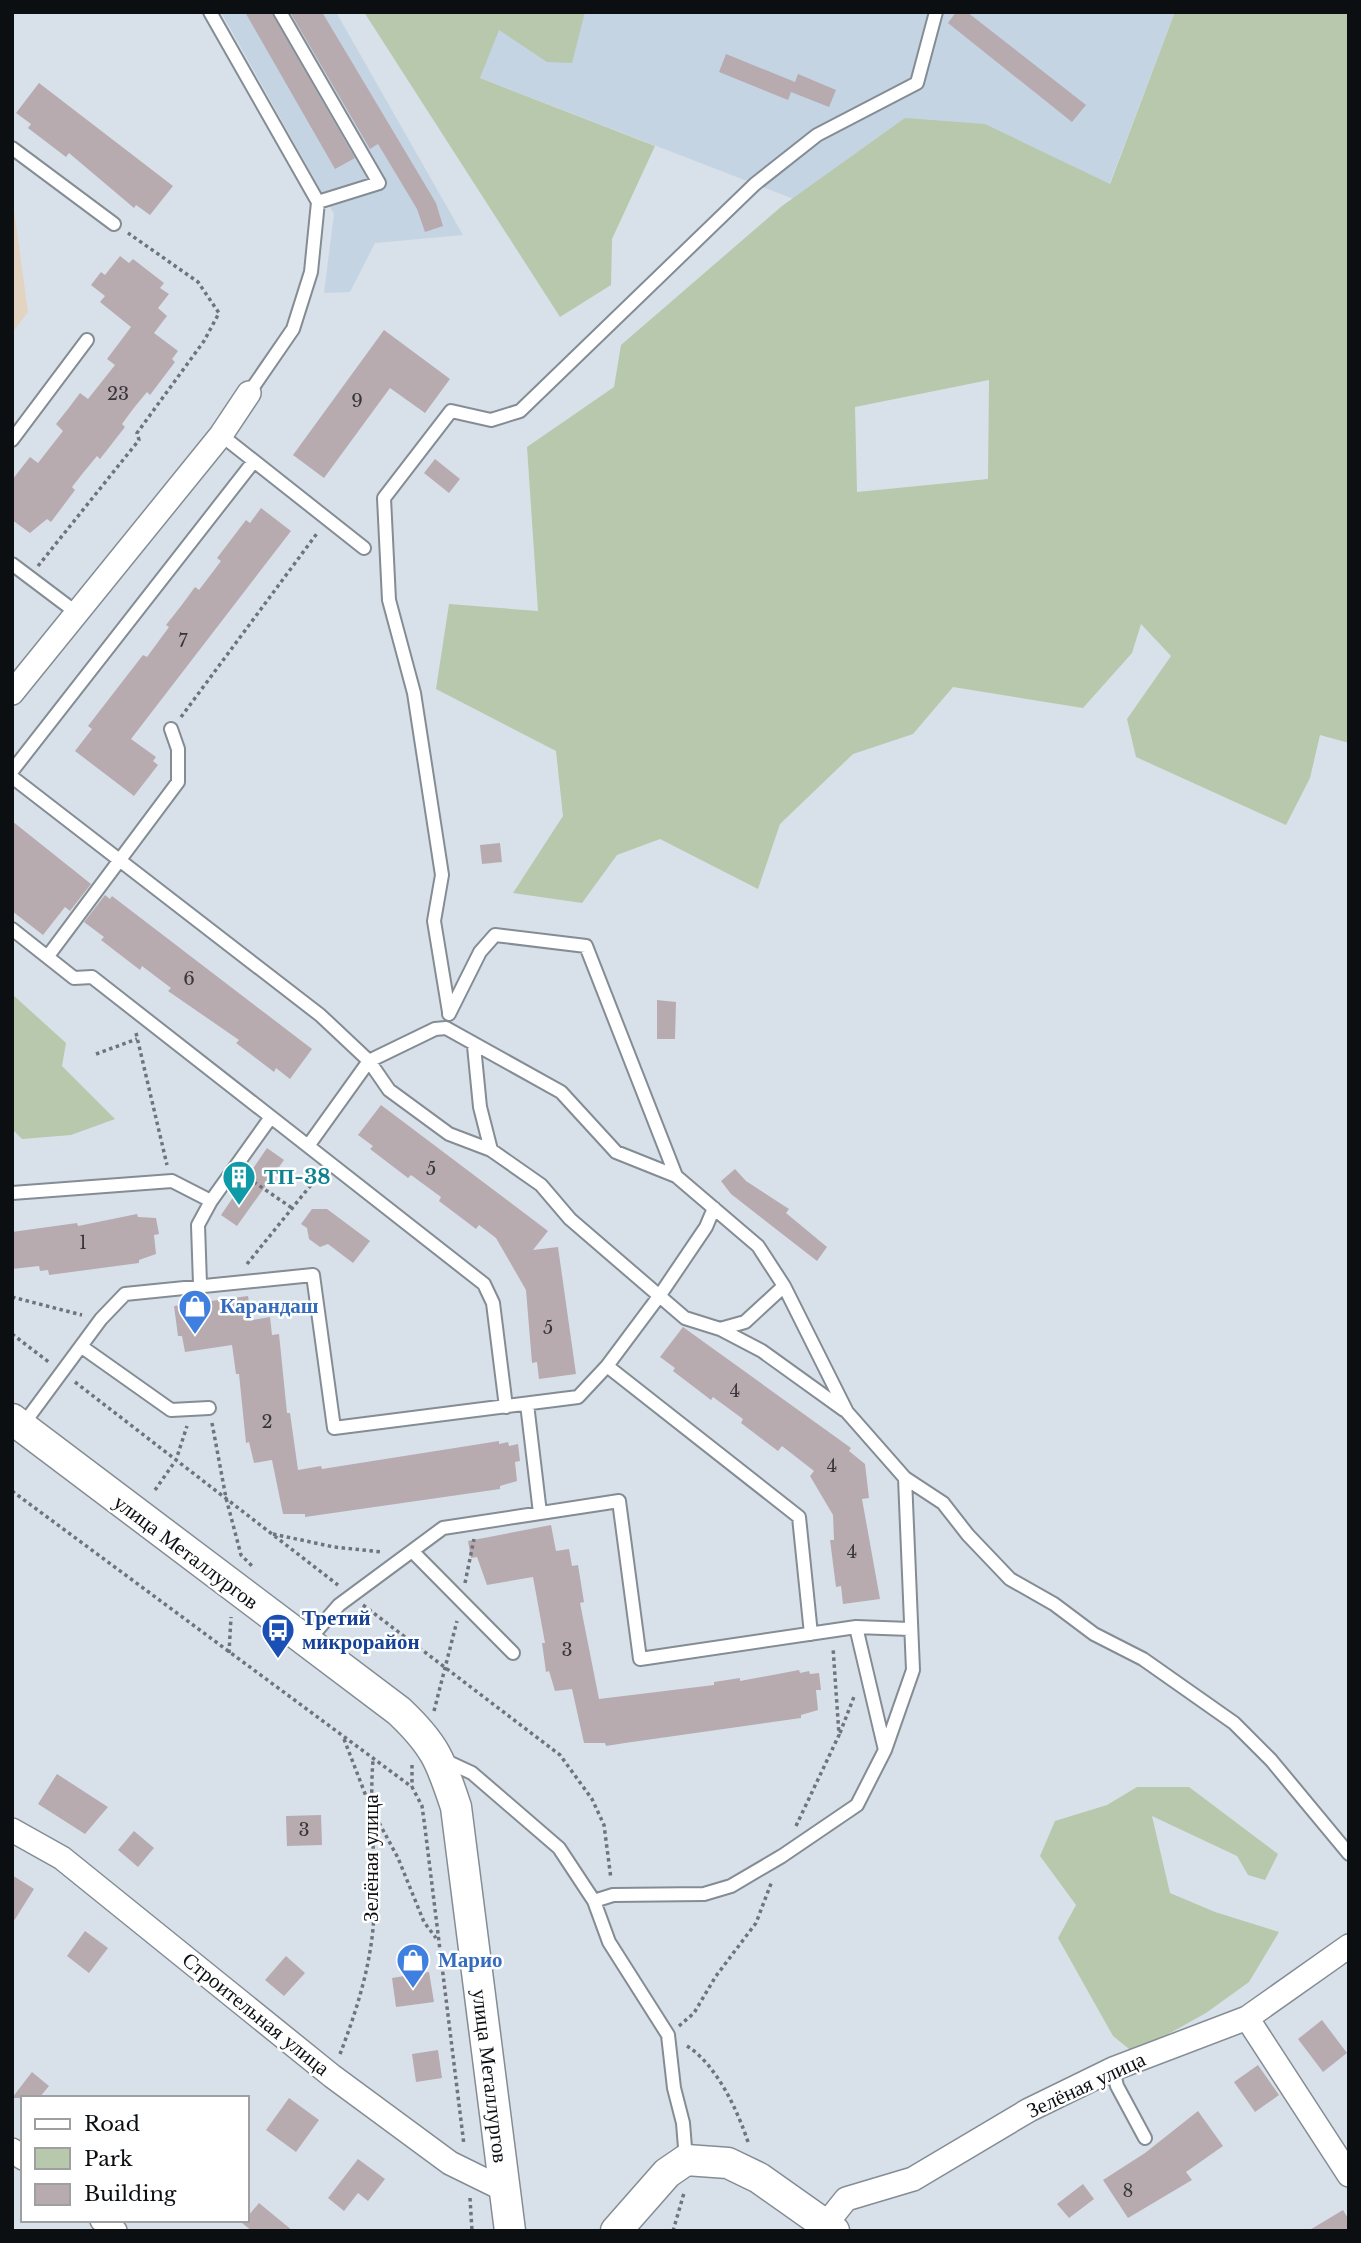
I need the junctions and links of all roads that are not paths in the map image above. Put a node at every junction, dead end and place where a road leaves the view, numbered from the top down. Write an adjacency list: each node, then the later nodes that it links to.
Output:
1 (210, 12): 5 (lane)
2 (281, 12): 5 (lane)
3 (936, 12): 22 (lane)
4 (12, 148): 6 (lane)
5 (318, 202): 8 (lane)
6 (114, 223)
7 (88, 340): 10 (lane)
8 (248, 393): 9 (street)
9 (221, 435): 11 (lane); 14 (street)
10 (12, 440)
11 (254, 461): 12 (lane); 17 (lane)
12 (364, 548)
13 (12, 564): 14 (lane)
14 (77, 613): 15 (street)
15 (12, 693)
16 (171, 729): 19 (lane)
17 (12, 771)
18 (12, 777): 19 (lane)
19 (121, 860): 21 (lane); 25 (lane)
20 (12, 929): 21 (lane)
21 (48, 956): 26 (lane)
22 (449, 1012): 23 (lane); 29 (lane)
23 (446, 1028): 24 (lane); 25 (lane)
24 (474, 1046): 28 (lane); 29 (lane)
25 (369, 1061): 27 (lane); 28 (lane)
26 (271, 1117): 27 (lane); 31 (lane)
27 (309, 1146): 40 (lane)
28 (491, 1150): 35 (lane)
29 (676, 1176): 32 (lane)
30 (12, 1193): 31 (lane)
31 (211, 1200): 33 (lane)
32 (714, 1208): 34 (lane); 35 (lane)
33 (200, 1284): 37 (lane); 40 (lane)
34 (784, 1286): 36 (lane); 42 (lane)
35 (660, 1295): 36 (lane); 38 (lane)
36 (720, 1329): 42 (lane)
37 (82, 1347): 41 (lane); 43 (lane)
38 (607, 1366): 39 (lane); 49 (lane)
39 (527, 1404): 40 (lane); 45 (lane)
40 (506, 1407)
41 (209, 1408)
42 (847, 1412): 44 (lane)
43 (17, 1423): 50 (street, улица Металлургов)
44 (905, 1478): 48 (lane); 55 (lane)
45 (540, 1513): 46 (lane); 49 (lane)
46 (412, 1551): 50 (lane); 51 (lane)
47 (856, 1627): 48 (lane); 49 (lane); 52 (lane)
48 (910, 1629): 52 (lane)
49 (811, 1634)
50 (306, 1643): 53 (street, улица Металлургов)
51 (513, 1653)
52 (885, 1750): 56 (lane)
53 (440, 1759): 56 (lane); 63 (street, улица Металлургов)
54 (12, 1830): 63 (street, Строительная улица)
55 (1349, 1854)
56 (594, 1901): 61 (lane)
57 (1349, 1946): 58 (street, Зелёная улица)
58 (1247, 2018): 59 (street, Зелёная улица); 62 (street)
59 (1113, 2069): 60 (lane); 64 (street, Зелёная улица)
60 (1146, 2138)
61 (686, 2160): 64 (street); 65 (street)
62 (1349, 2175)
63 (505, 2190): 66 (street, улица Металлургов); 67 (street)
64 (830, 2228)
65 (615, 2229)
66 (510, 2231)
67 (530, 2231)

